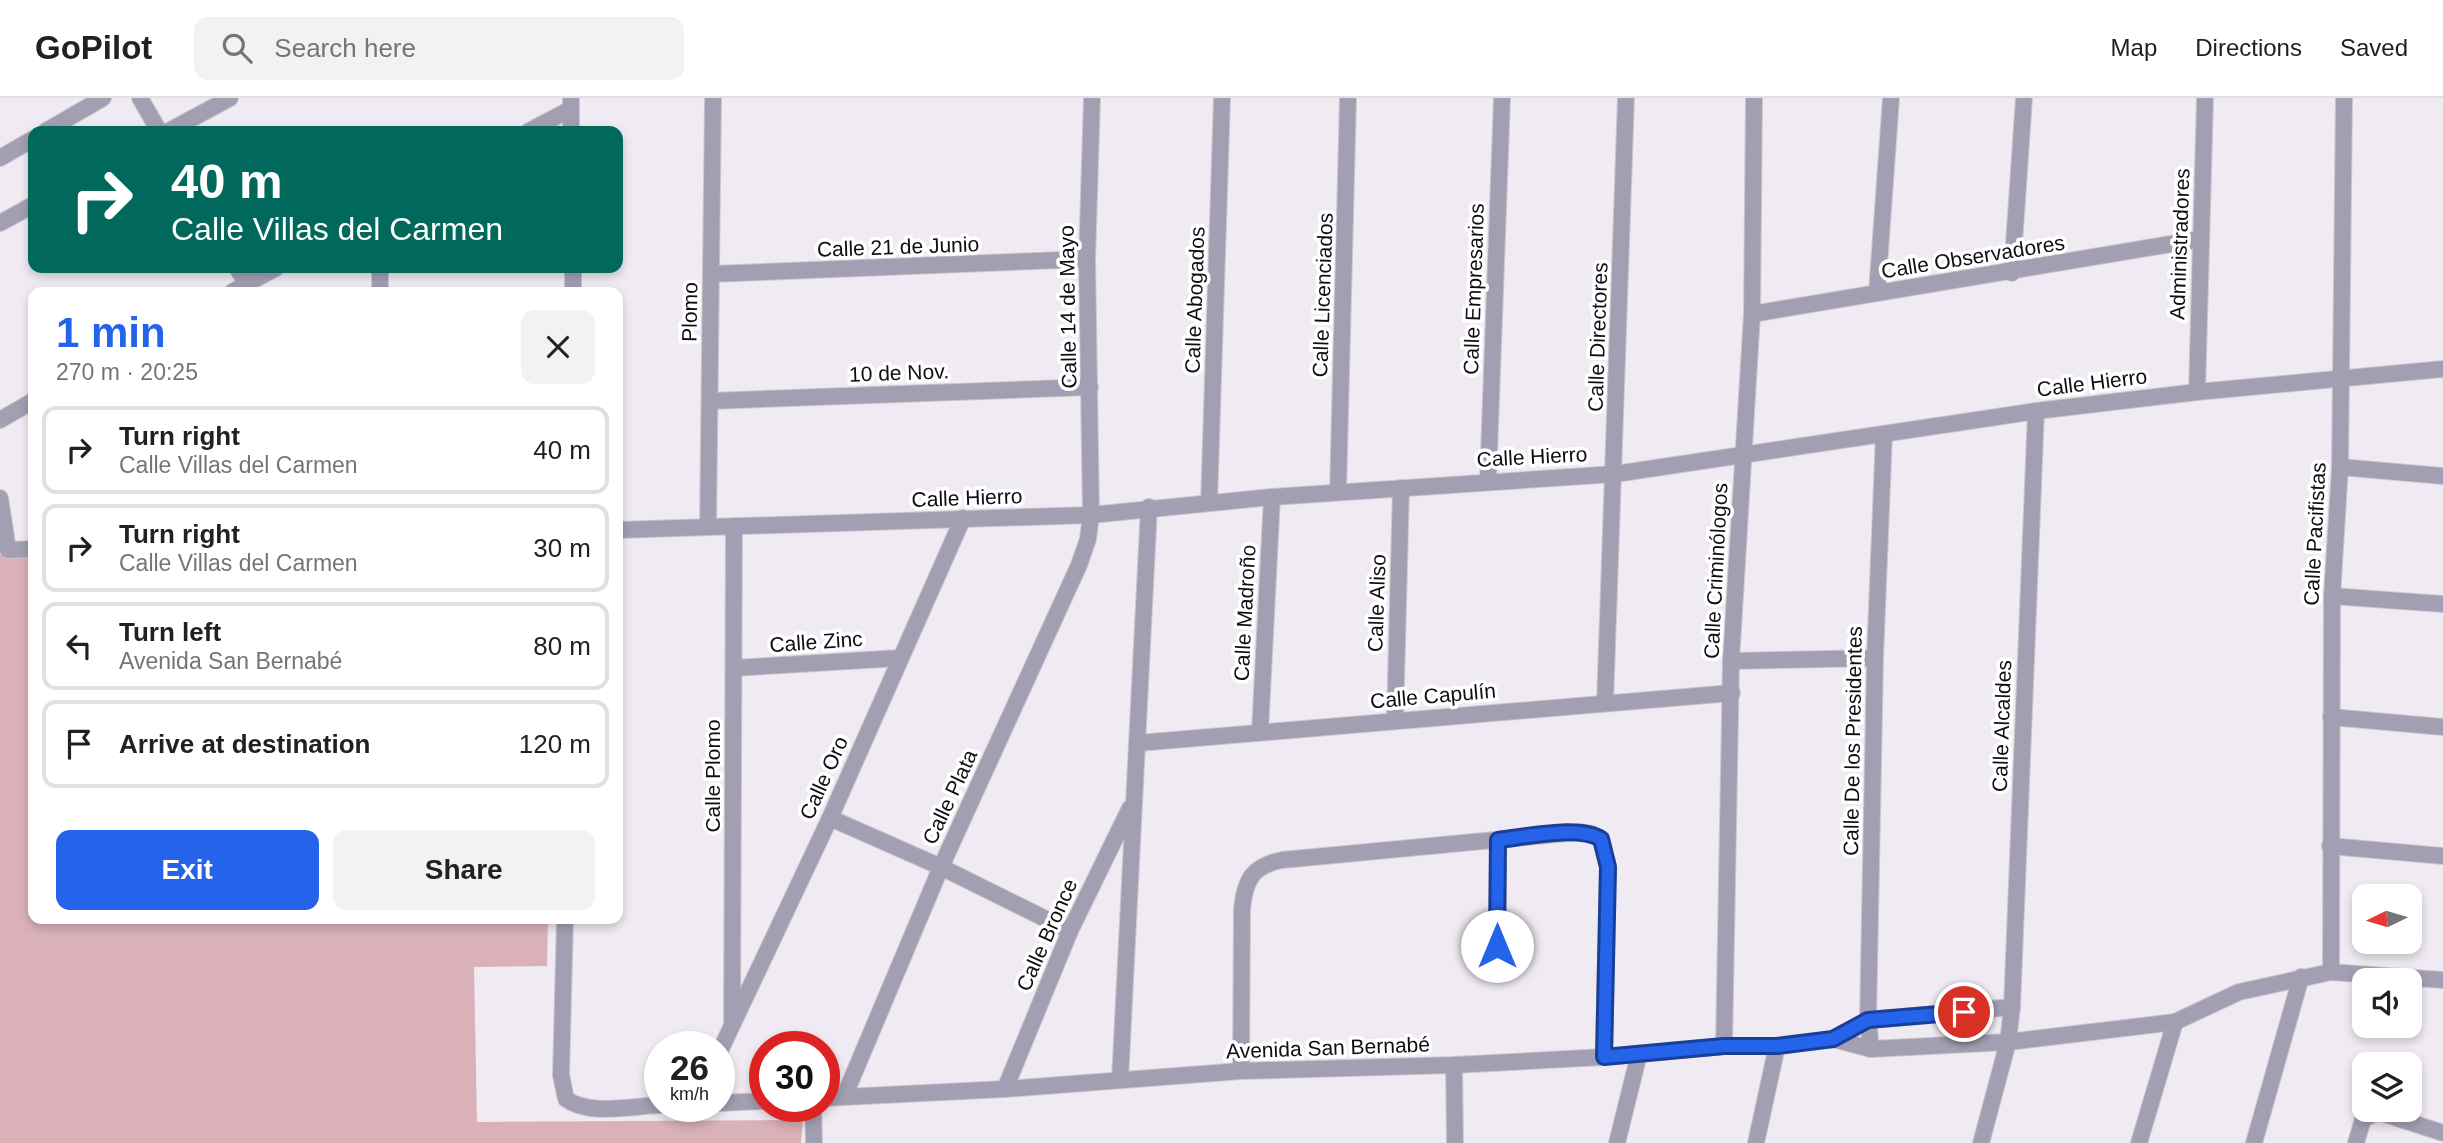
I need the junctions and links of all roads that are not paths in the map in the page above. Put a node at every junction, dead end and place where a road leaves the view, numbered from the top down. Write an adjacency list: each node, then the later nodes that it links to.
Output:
1 (140, 98): 17 (street)
2 (230, 98): 18 (street)
3 (713, 98): 29 (street, Plomo)
4 (1092, 98): 26 (street, Calle 14 de Mayo)
5 (1222, 98): 51 (street, Calle Abogados)
6 (1348, 98): 48 (street, Calle Licenciados)
7 (1502, 98): 46 (street, Calle Empresarios)
8 (1626, 98): 44 (street, Calle Directores)
9 (1754, 98): 32 (street, Calle Criminólogos)
10 (1891, 98): 31 (street)
11 (2024, 98): 28 (street)
12 (2205, 98): 25 (street, Administradores)
13 (2344, 98): 34 (street, Calle Pacifistas)
14 (100, 99): 16 (street)
15 (571, 104): 19 (street); 20 (street)
16 (54, 126)
17 (156, 126)
18 (178, 126)
19 (537, 126)
20 (571, 126)
21 (28, 142): 22 (street)
22 (0, 158)
23 (28, 208): 24 (street)
24 (0, 223)
25 (2201, 239): 28 (street, Calle Observadores); 36 (street, Administradores)
26 (1087, 259): 29 (street, Calle 21 de Junio); 35 (street, Calle 14 de Mayo)
27 (269, 273): 30 (street)
28 (2012, 273): 31 (street, Calle Observadores)
29 (711, 274): 37 (street, Plomo)
30 (248, 287)
31 (1877, 293): 32 (street, Calle Observadores)
32 (1752, 314): 42 (street, Calle Criminólogos)
33 (2443, 369): 34 (street, Calle Hierro)
34 (2340, 378): 36 (street, Calle Hierro); 43 (street, Calle Pacifistas)
35 (1090, 387): 37 (street, 10 de Nov.); 53 (street, Calle 14 de Mayo)
36 (2197, 392): 39 (street, Calle Hierro)
37 (710, 401): 56 (street, Plomo)
38 (28, 404): 40 (street)
39 (2036, 411): 41 (street, Calle Hierro); 84 (street, Calle Alcaldes)
40 (0, 420)
41 (1884, 434): 42 (street, Calle Hierro); 62 (street, Calle De los Presidentes)
42 (1744, 454): 44 (street, Calle Hierro); 63 (street, Calle Criminólogos)
43 (2340, 467): 45 (street); 59 (street, Calle Pacifistas)
44 (1615, 474): 46 (street, Calle Hierro); 66 (street, Calle Directores)
45 (2443, 476)
46 (1488, 481): 47 (street, Calle Hierro)
47 (1401, 488): 48 (street, Calle Hierro); 68 (street, Calle Aliso)
48 (1338, 492): 49 (street, Calle Hierro)
49 (1272, 497): 51 (street, Calle Hierro); 70 (street, Calle Madroño)
50 (0, 499): 58 (street)
51 (1209, 503): 52 (street, Calle Hierro)
52 (1149, 507): 53 (street, Calle Hierro); 71 (street, Calle Bronce)
53 (1091, 515): 54 (street, Calle Hierro); 77 (street, Calle Plata)
54 (963, 518): 55 (street, Calle Hierro); 61 (street, Calle Oro)
55 (734, 526): 56 (street, Calle Hierro); 64 (street, Calle Plomo)
56 (708, 527): 57 (street, Calle Hierro)
57 (623, 530)
58 (28, 549)
59 (2333, 596): 60 (street); 67 (street, Calle Pacifistas)
60 (2443, 604)
61 (900, 658): 64 (street, Calle Zinc); 73 (street, Calle Oro)
62 (1875, 658): 63 (street); 85 (street, Calle De los Presidentes)
63 (1731, 661): 65 (street, Calle Criminólogos)
64 (734, 668): 87 (street, Calle Plomo)
65 (1732, 693): 66 (street, Calle Capulín); 91 (street, Calle Criminólogos)
66 (1605, 703): 68 (street, Calle Capulín)
67 (2331, 717): 69 (street); 75 (street, Calle Pacifistas)
68 (1395, 720): 70 (street, Calle Capulín)
69 (2443, 727)
70 (1260, 732): 71 (street, Calle Capulín)
71 (1138, 743): 72 (street, Calle Bronce)
72 (1134, 799): 79 (street, Calle Bronce); 98 (street, Calle Bronce)
73 (830, 818): 77 (street); 87 (street, Calle Oro)
74 (1498, 840): 81 (street); 95 (street); 97 (street)
75 (2330, 846): 76 (street); 80 (street, Calle Pacifistas)
76 (2443, 856)
77 (941, 867): 79 (street); 101 (street, Calle Plata)
78 (565, 924): 102 (street)
79 (1069, 930): 99 (street, Calle Bronce)
80 (2331, 972): 82 (street, Avenida San Bernabé); 83 (street, Avenida San Bernabé)
81 (1497, 973)
82 (2301, 977): 86 (street, Avenida San Bernabé); 111 (street)
83 (2443, 980)
84 (2011, 1007): 85 (street, Avenida San Bernabé); 90 (street, Calle Alcaldes)
85 (1868, 1020): 89 (street, Avenida San Bernabé); 93 (street, Calle De los Presidentes)
86 (2175, 1022): 90 (street, Avenida San Bernabé); 110 (street)
87 (732, 1025): 88 (street, Calle Oro)
88 (729, 1031)
89 (1833, 1039): 92 (street, Avenida San Bernabé); 93 (street, Avenida San Bernabé)
90 (2008, 1042): 93 (street, Avenida San Bernabé); 109 (street, Calle Alcaldes)
91 (1724, 1046): 92 (street, Avenida San Bernabé); 94 (street, Avenida San Bernabé)
92 (1777, 1046): 108 (street)
93 (1871, 1049)
94 (1639, 1054): 95 (street, Avenida San Bernabé); 107 (street)
95 (1604, 1057): 96 (street, Avenida San Bernabé)
96 (1454, 1065): 97 (street, Avenida San Bernabé); 106 (street)
97 (1241, 1071): 98 (street, Avenida San Bernabé)
98 (1120, 1080): 99 (street, Avenida San Bernabé)
99 (1005, 1089): 101 (street, Avenida San Bernabé)
100 (840, 1097): 101 (street, Avenida San Bernabé)
101 (844, 1097)
102 (644, 1105)
103 (813, 1122): 105 (street)
104 (2443, 1133): 112 (street)
105 (814, 1143)
106 (1455, 1143)
107 (1617, 1143)
108 (1756, 1143)
109 (1981, 1143)
110 (2139, 1143)
111 (2254, 1143)
112 (2356, 1143)

